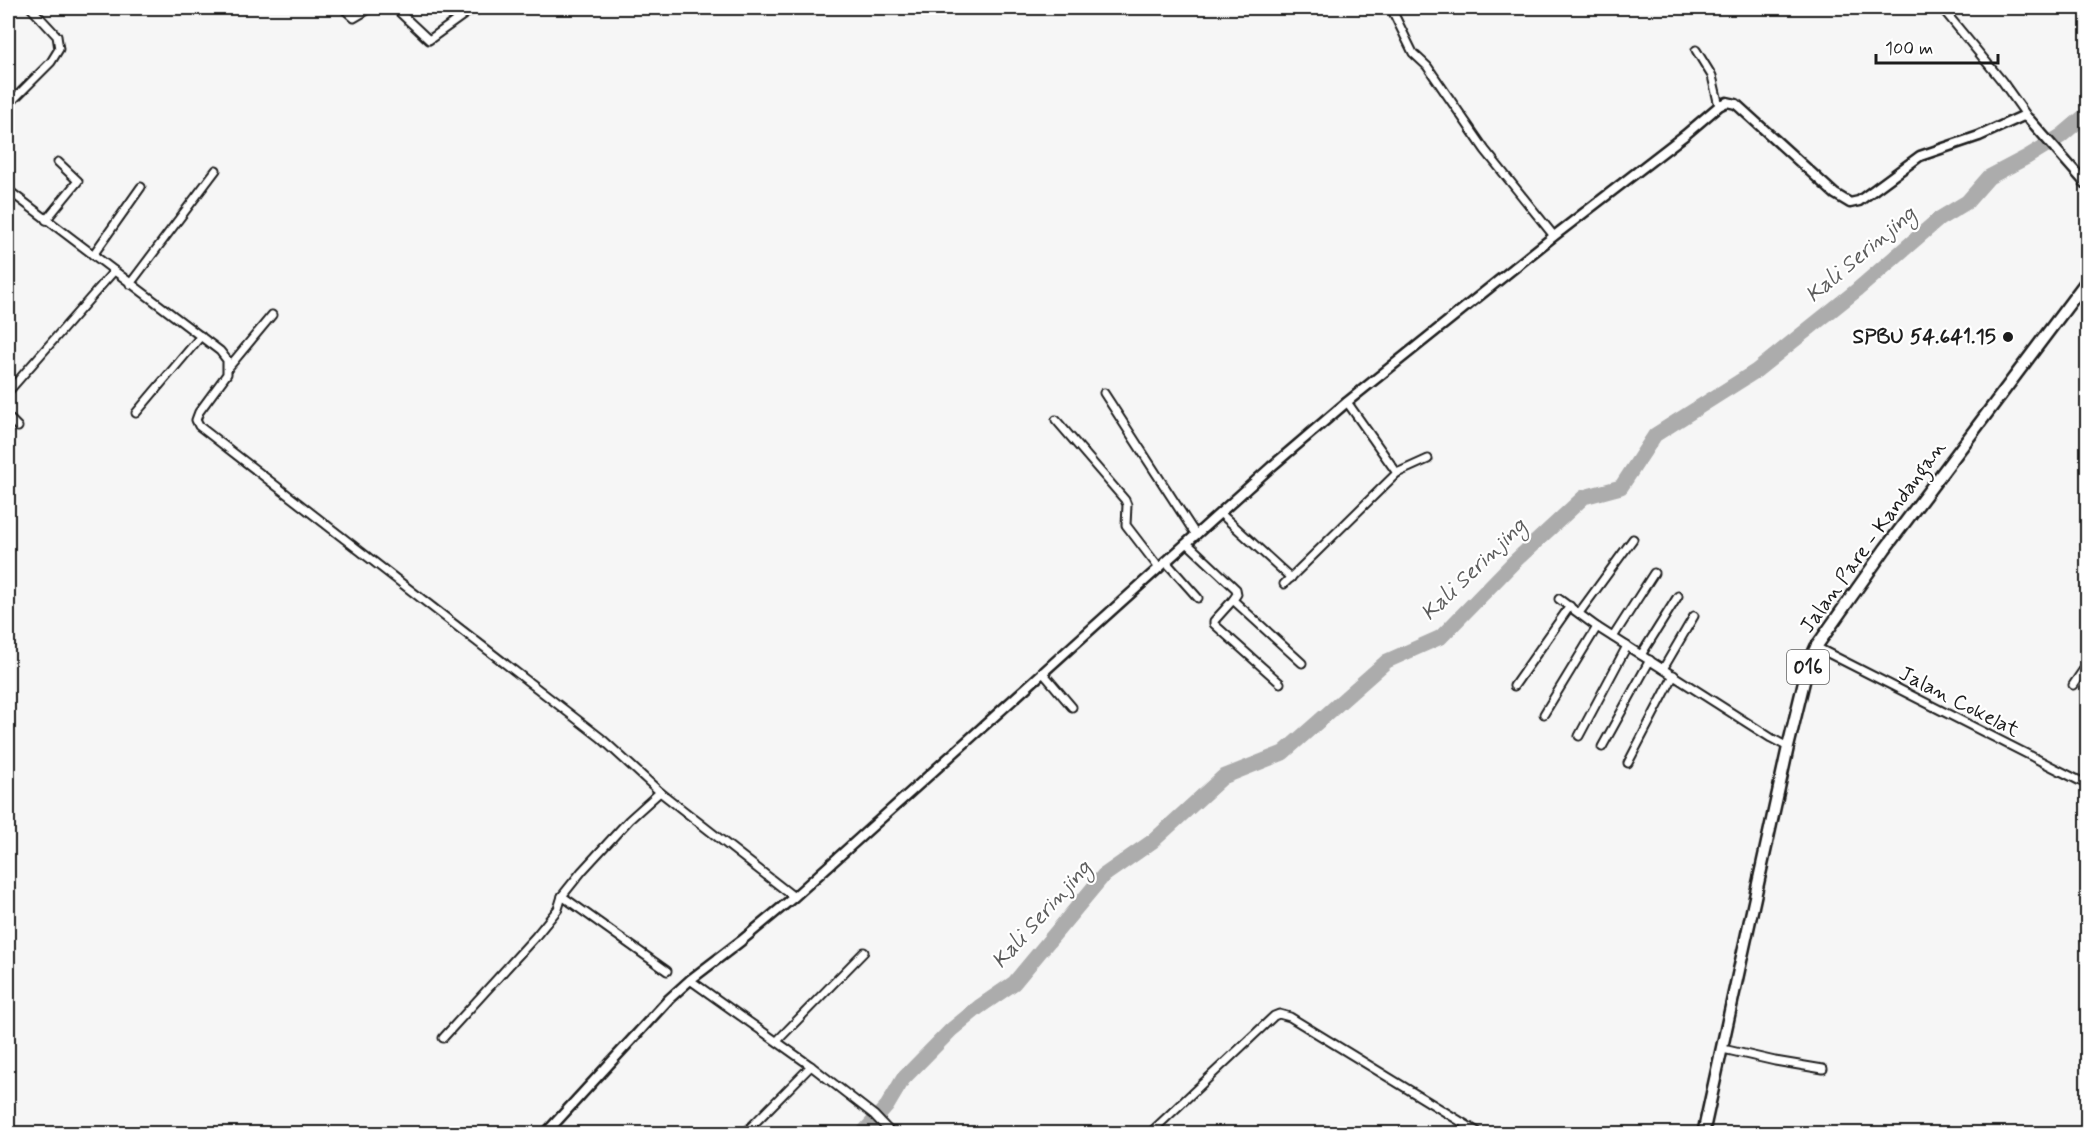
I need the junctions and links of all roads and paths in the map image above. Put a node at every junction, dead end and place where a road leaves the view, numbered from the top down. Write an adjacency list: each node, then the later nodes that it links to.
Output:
1 (344, 8): 2 (street)
2 (371, 8)
3 (395, 8): 4 (street)
4 (489, 8)
5 (1391, 8): 18 (street)
6 (1942, 8): 11 (street)
7 (34, 9): 9 (street)
8 (1696, 50): 10 (street)
9 (8, 105)
10 (1719, 106): 11 (street); 18 (street)
11 (2029, 119): 14 (street)
12 (58, 162): 17 (street)
13 (216, 170): 22 (street)
14 (2088, 186)
15 (141, 187): 19 (street)
16 (8, 190): 17 (street)
17 (46, 220): 19 (street)
18 (1554, 236): 28 (street)
19 (93, 255): 20 (street)
20 (114, 272): 22 (street); 26 (street)
21 (2088, 279): 53 (main road, Jalan Pare - Kandangan / 016)
22 (130, 284): 24 (street)
23 (272, 315): 25 (street)
24 (201, 336): 25 (street); 29 (street)
25 (228, 368): 71 (street)
26 (8, 392)
27 (1104, 393): 36 (street)
28 (1347, 402): 34 (street); 35 (street)
29 (136, 413)
30 (8, 417): 32 (street)
31 (1056, 420): 39 (street)
32 (18, 427)
33 (1428, 459): 34 (street)
34 (1397, 473): 41 (street)
35 (1220, 513): 36 (street); 41 (street)
36 (1196, 536): 38 (street)
37 (1633, 539): 48 (street)
38 (1187, 543): 39 (street); 46 (street)
39 (1163, 565): 44 (street); 59 (street)
40 (1654, 573): 51 (street)
41 (1291, 578): 42 (street)
42 (1284, 584)
43 (1677, 596): 54 (street)
44 (1198, 598)
45 (1559, 599): 47 (street)
46 (1233, 600): 56 (street); 61 (street)
47 (1570, 606): 48 (street); 63 (street)
48 (1579, 613): 50 (street)
49 (1694, 616): 58 (street)
50 (1597, 627): 51 (street); 65 (street)
51 (1613, 637): 52 (street)
52 (1627, 646): 54 (street); 66 (street)
53 (1816, 647): 68 (main road, Jalan Pare - Kandangan / 016); 70 (street, Jalan Cokelat)
54 (1641, 655): 55 (street)
55 (1650, 660): 58 (street); 67 (street)
56 (1302, 663)
57 (2088, 663): 62 (street)
58 (1663, 669): 60 (street)
59 (1043, 673): 64 (street); 73 (street)
60 (1674, 675): 68 (street); 69 (street)
61 (1280, 683)
62 (2073, 685)
63 (1514, 686)
64 (1072, 707)
65 (1544, 714)
66 (1579, 736)
67 (1602, 747)
68 (1788, 747): 79 (main road, Jalan Pare - Kandangan / 016)
69 (1628, 763)
70 (2088, 786)
71 (660, 792): 72 (street); 73 (street)
72 (562, 896): 75 (street); 77 (street)
73 (794, 897): 76 (street)
74 (864, 952): 78 (street)
75 (667, 971)
76 (690, 980): 78 (street); 82 (street)
77 (443, 1038)
78 (777, 1041): 80 (street)
79 (1723, 1049): 81 (street); 87 (main road, Jalan Pare - Kandangan / 016)
80 (811, 1065): 83 (street); 84 (street)
81 (1823, 1069)
82 (544, 1134)
83 (744, 1134)
84 (892, 1134)
85 (1149, 1134): 86 (street)
86 (1481, 1134)
87 (1703, 1134)

